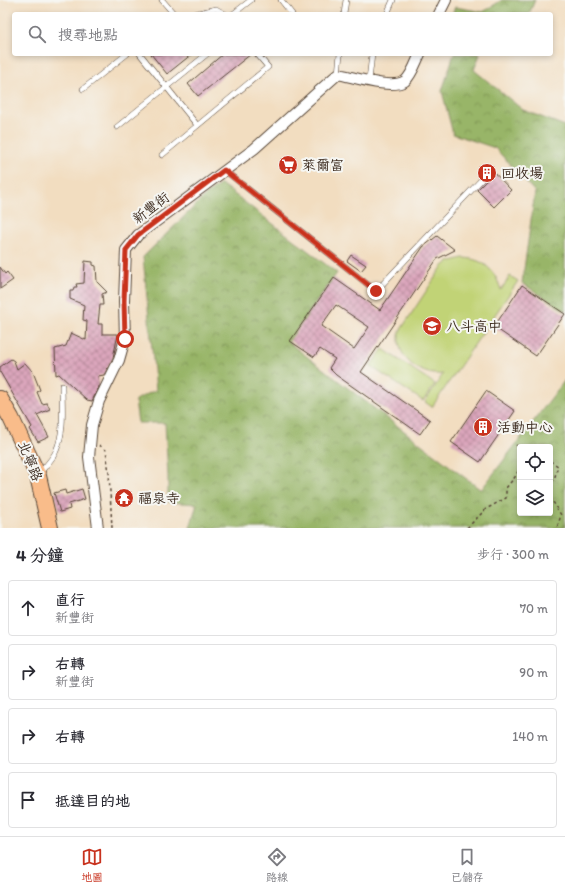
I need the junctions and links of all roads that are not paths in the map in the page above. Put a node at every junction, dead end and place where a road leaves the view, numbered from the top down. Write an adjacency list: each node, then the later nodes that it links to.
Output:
1 (162, 0): 7 (lane)
2 (251, 0): 10 (lane)
3 (281, 0): 11 (lane)
4 (346, 0): 12 (lane)
5 (393, 0): 13 (lane)
6 (446, 0): 14 (street)
7 (172, 12)
8 (201, 12): 9 (lane)
9 (222, 12)
10 (236, 12)
11 (290, 12)
12 (344, 12)
13 (387, 12)
14 (440, 12)
15 (124, 56): 25 (lane)
16 (142, 56): 24 (lane)
17 (205, 56): 24 (lane)
18 (258, 56): 26 (lane)
19 (340, 56): 22 (lane)
20 (372, 56): 23 (lane)
21 (419, 56): 23 (street)
22 (338, 74): 23 (street); 29 (street, 新豐街)
23 (369, 80)
24 (167, 85): 26 (lane); 27 (lane)
25 (83, 89)
26 (197, 125): 28 (lane)
27 (117, 127)
28 (162, 155)
29 (224, 170): 30 (lane); 35 (street, 新豐街)
30 (483, 178)
31 (62, 386): 33 (lane)
32 (0, 399): 33 (main road, 北寧路)
33 (38, 476): 34 (main road, 北寧路)
34 (50, 528)
35 (98, 528)

